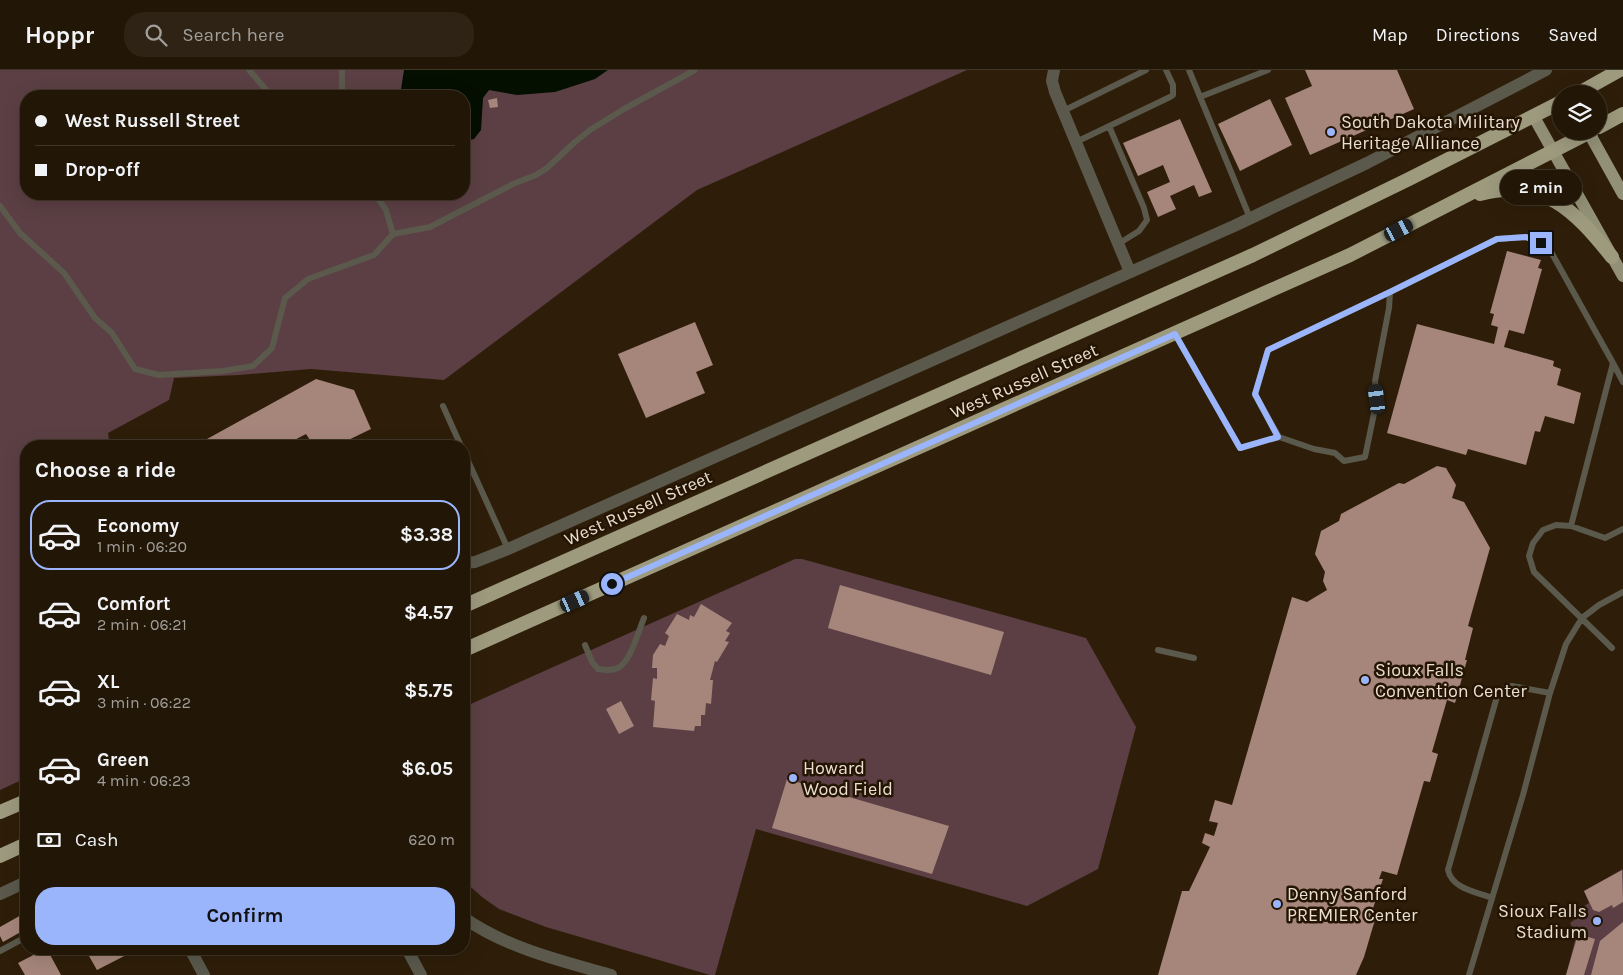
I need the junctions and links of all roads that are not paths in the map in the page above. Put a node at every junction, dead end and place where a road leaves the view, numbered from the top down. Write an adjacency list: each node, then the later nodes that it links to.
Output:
1 (249, 70): 12 (lane)
2 (342, 70): 13 (lane)
3 (695, 70): 30 (lane)
4 (1055, 70): 16 (street)
5 (1146, 70): 16 (lane)
6 (1166, 70): 20 (lane)
7 (1189, 70): 14 (lane)
8 (1268, 70): 14 (lane)
9 (1546, 70): 29 (street, West Russell Street)
10 (1620, 70): 11 (highway)
11 (1593, 85)
12 (266, 90)
13 (342, 90)
14 (1200, 98): 29 (lane)
15 (1552, 107): 18 (highway, West Russell Street)
16 (1063, 111): 23 (street)
17 (1623, 114): 19 (highway, West Russell Street)
18 (1534, 117): 24 (main road); 47 (highway, West Russell Street)
19 (1607, 123)
20 (1109, 126): 23 (lane); 31 (lane)
21 (1575, 140): 24 (highway, West Russell Street)
22 (1596, 140): 25 (main road)
23 (1076, 142): 31 (street)
24 (1553, 152): 27 (highway, West Russell Street); 32 (main road)
25 (1623, 194)
26 (379, 200): 30 (lane)
27 (1453, 203): 32 (highway); 36 (highway, West Russell Street)
28 (0, 206): 30 (lane)
29 (1250, 218): 33 (street, West Russell Street)
30 (393, 234)
31 (1118, 244): 33 (street)
32 (1612, 257): 34 (main road)
33 (1130, 272): 45 (street, West Russell Street)
34 (1623, 276)
35 (1390, 292): 37 (lane); 40 (lane); 40 (lane)
36 (1175, 334): 40 (lane); 54 (highway, West Russell Street)
37 (1613, 363): 38 (lane); 43 (lane)
38 (1623, 382)
39 (443, 406): 41 (lane)
40 (1278, 437)
41 (458, 440)
42 (470, 465): 45 (lane)
43 (1571, 526): 44 (lane); 52 (lane)
44 (1623, 529)
45 (508, 549): 46 (street, West Russell Street)
46 (470, 562)
47 (500, 590): 49 (highway, West Russell Street); 50 (highway)
48 (1623, 592): 52 (lane)
49 (470, 603)
50 (470, 608)
51 (644, 618): 53 (lane)
52 (1582, 618): 55 (lane); 58 (lane)
53 (585, 645)
54 (470, 648)
55 (1612, 648)
56 (1158, 650): 57 (lane)
57 (1194, 658)
58 (1550, 692): 65 (lane); 65 (lane)
59 (20, 803): 60 (highway)
60 (0, 812)
61 (20, 847): 62 (highway)
62 (0, 856)
63 (20, 885): 64 (street)
64 (0, 894)
65 (1492, 898): 75 (lane)
66 (470, 922): 71 (street)
67 (20, 940): 68 (lane)
68 (0, 951)
69 (193, 955): 72 (street)
70 (410, 955): 73 (street)
71 (592, 972): 74 (street)
72 (204, 975)
73 (421, 975)
74 (611, 975)
75 (1469, 975)

